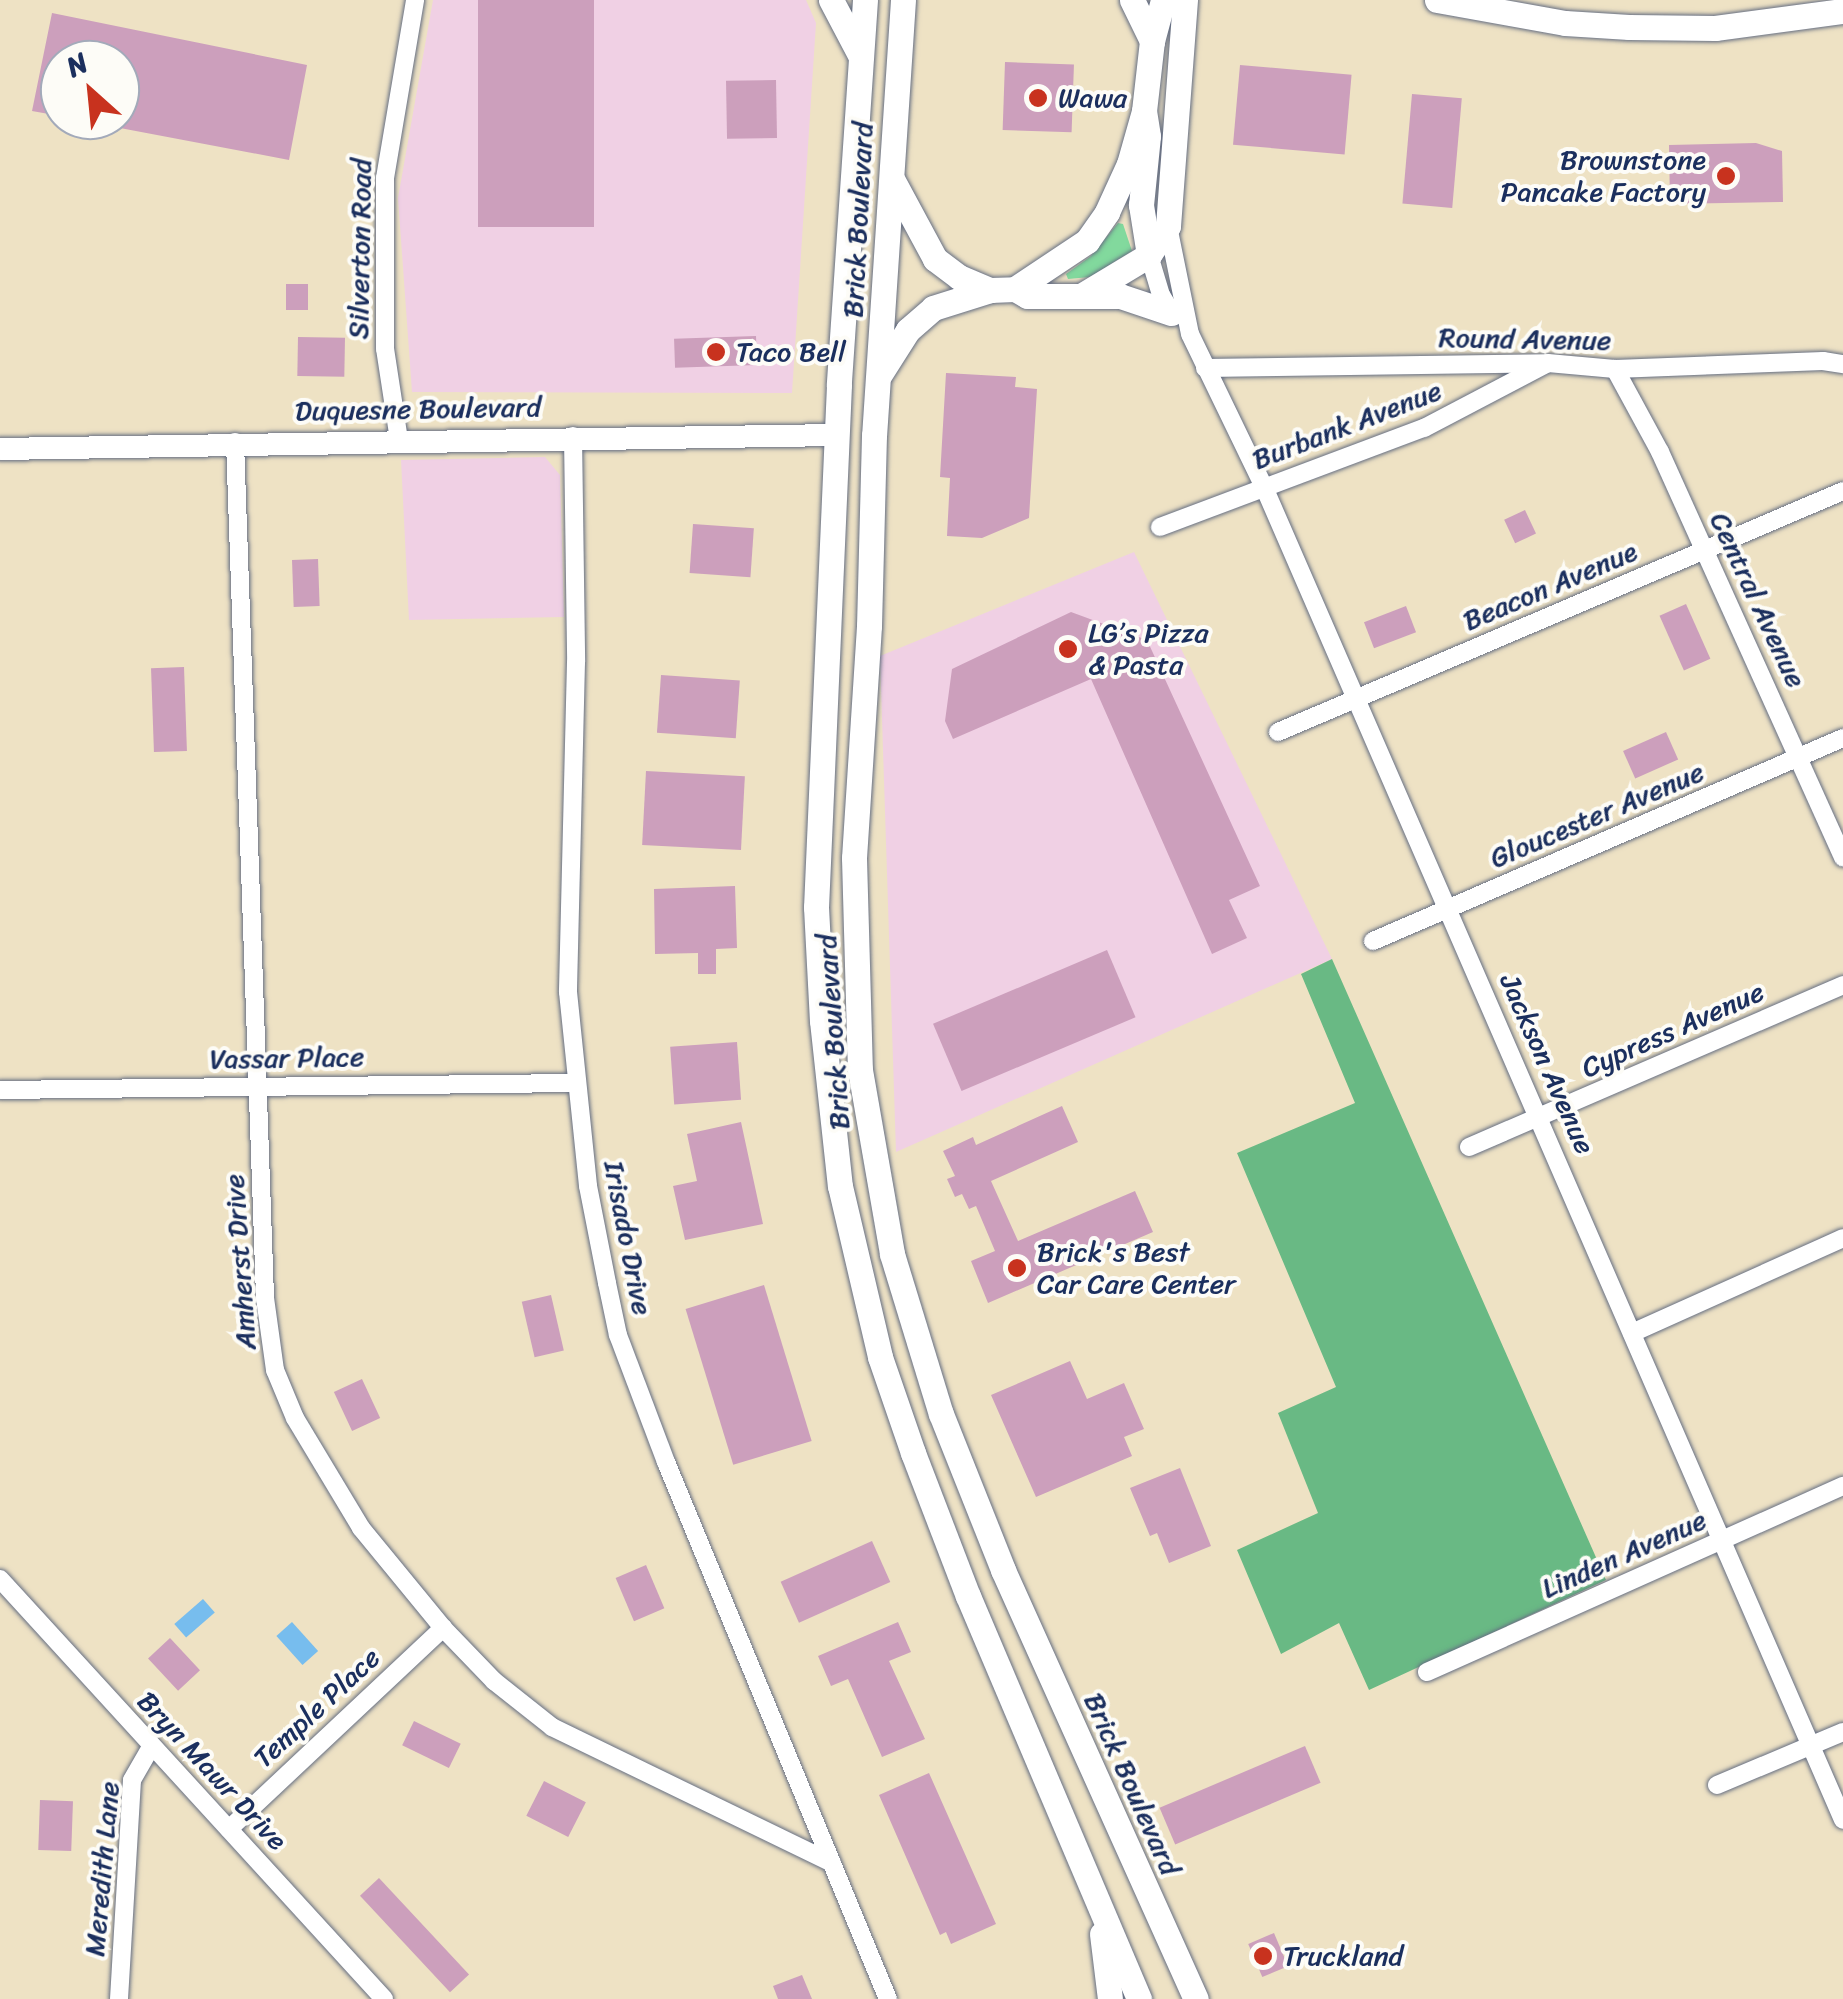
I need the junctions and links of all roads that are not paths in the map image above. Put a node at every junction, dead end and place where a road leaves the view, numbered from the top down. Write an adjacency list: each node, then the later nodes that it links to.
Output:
1 (415, 0): 27 (street, Silverton Road)
2 (830, 0): 11 (main road)
3 (865, 0): 11 (main road, Brick Boulevard)
4 (902, 0): 13 (main road, Brick Boulevard)
5 (1132, 0): 10 (main road)
6 (1164, 0): 10 (main road, Jackson Avenue)
7 (1185, 0): 14 (main road, Jackson Avenue)
8 (1437, 0): 9 (main road)
9 (1843, 11)
10 (1152, 40): 12 (main road, Jackson Avenue)
11 (860, 57): 25 (main road, Brick Boulevard)
12 (1144, 111): 15 (main road, Jackson Avenue); 16 (main road)
13 (890, 176): 16 (main road); 24 (main road, Brick Boulevard)
14 (1168, 226): 15 (main road); 19 (street, Jackson Avenue)
15 (1149, 255): 17 (main road); 18 (street, Jackson Avenue)
16 (1002, 289): 17 (main road); 24 (main road)
17 (1080, 296): 18 (main road)
18 (1171, 312): 19 (street, Jackson Avenue)
19 (1190, 334): 22 (street, Jackson Avenue)
20 (1548, 363): 22 (street, Round Avenue); 23 (street, Round Avenue); 30 (street, Burbank Avenue)
21 (1843, 364): 23 (street, Round Avenue)
22 (1205, 368): 30 (street, Jackson Avenue)
23 (1615, 369): 33 (street, Central Avenue)
24 (879, 375): 67 (main road, Brick Boulevard)
25 (837, 435): 26 (street, Duquesne Boulevard); 61 (main road, Brick Boulevard)
26 (573, 436): 27 (street, Duquesne Boulevard); 42 (street, Irisado Drive)
27 (399, 440): 28 (street, Duquesne Boulevard)
28 (235, 442): 29 (street, Duquesne Boulevard); 43 (street, Amherst Drive)
29 (0, 448)
30 (1264, 487): 32 (street, Burbank Avenue); 34 (street, Jackson Avenue)
31 (1843, 491): 33 (street, Beacon Avenue)
32 (1160, 527)
33 (1704, 551): 34 (street, Beacon Avenue); 37 (street, Central Avenue)
34 (1355, 699): 35 (street, Beacon Avenue); 39 (street, Jackson Avenue)
35 (1278, 732)
36 (1843, 738): 37 (street, Gloucester Avenue)
37 (1800, 756): 38 (street, Central Avenue); 39 (street, Gloucester Avenue)
38 (1843, 858)
39 (1447, 910): 40 (street, Gloucester Avenue); 45 (street, Jackson Avenue)
40 (1372, 941)
41 (1843, 985): 45 (street, Cypress Avenue)
42 (575, 1082): 43 (street, Vassar Place); 60 (street, Irisado Drive)
43 (258, 1085): 44 (street, Vassar Place); 52 (street, Amherst Drive)
44 (0, 1090)
45 (1538, 1119): 46 (street, Cypress Avenue); 48 (street, Jackson Avenue)
46 (1468, 1147)
47 (1843, 1238): 48 (street)
48 (1632, 1334): 50 (street, Jackson Avenue)
49 (1843, 1486): 50 (street, Linden Avenue)
50 (1719, 1542): 53 (street, Linden Avenue); 55 (street, Jackson Avenue)
51 (0, 1579): 56 (street, Bryn Mawr Drive)
52 (443, 1628): 59 (street, Temple Place); 60 (street, Amherst Drive)
53 (1428, 1672)
54 (1843, 1732): 55 (street)
55 (1810, 1746): 57 (street); 58 (street, Jackson Avenue)
56 (151, 1747): 59 (street, Bryn Mawr Drive); 62 (street, Meredith Lane)
57 (1717, 1785)
58 (1843, 1820)
59 (229, 1829): 63 (street, Bryn Mawr Drive)
60 (832, 1863): 64 (street, Irisado Drive)
61 (1099, 1909): 65 (main road); 66 (main road, Brick Boulevard)
62 (119, 1999)
63 (384, 1999)
64 (888, 1999)
65 (1110, 1999)
66 (1140, 1999)
67 (1196, 1999)

